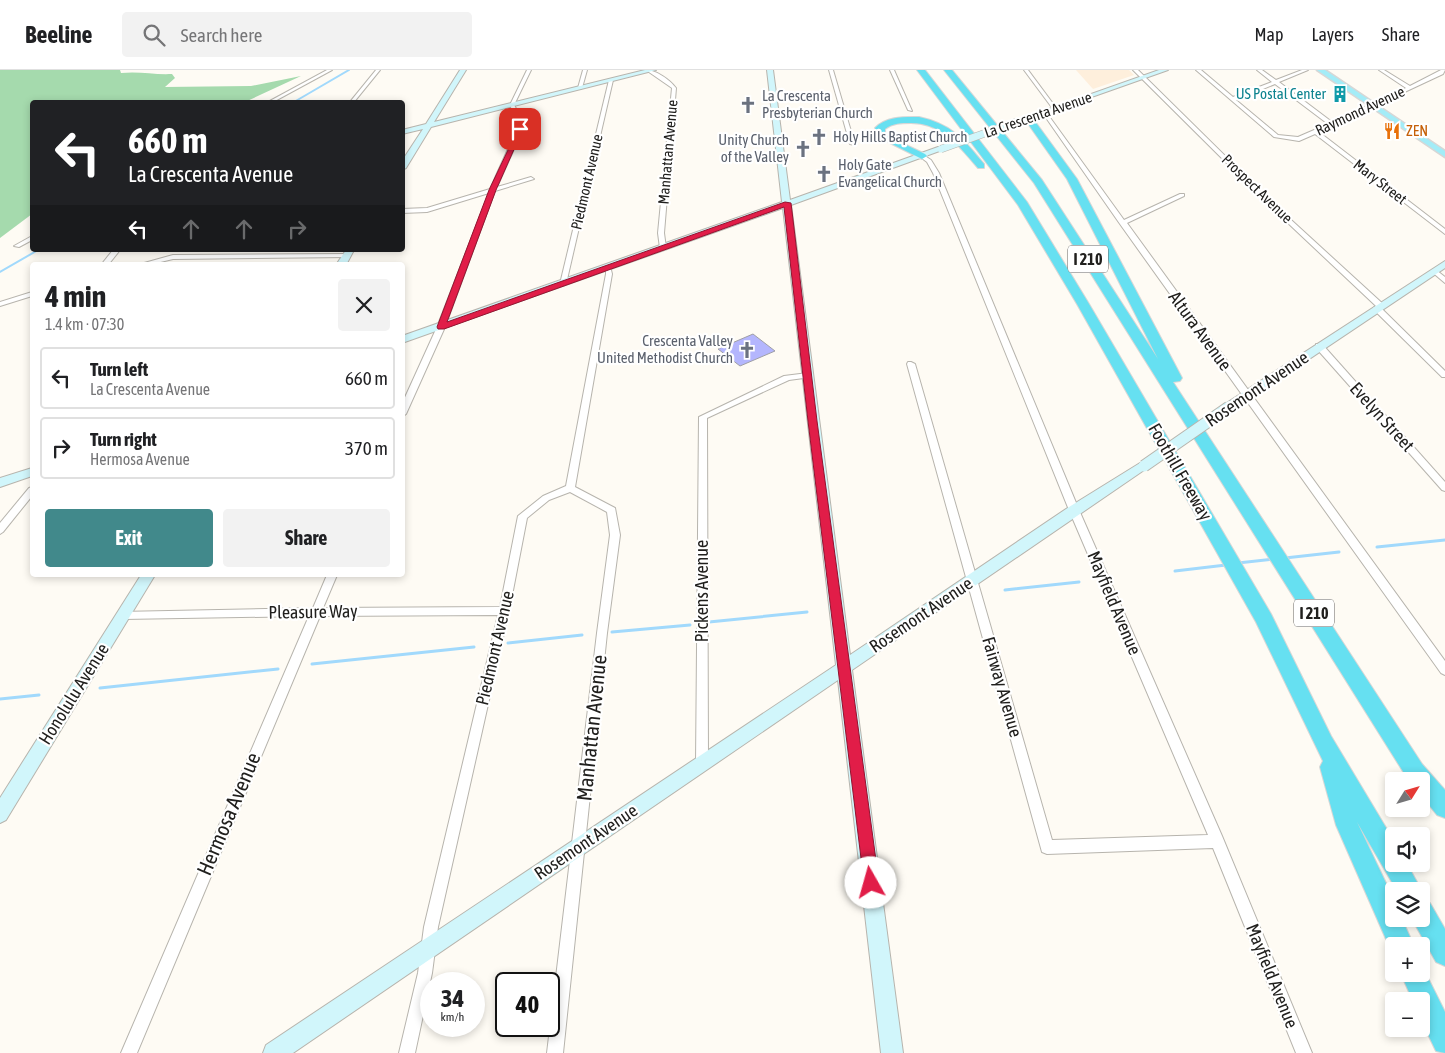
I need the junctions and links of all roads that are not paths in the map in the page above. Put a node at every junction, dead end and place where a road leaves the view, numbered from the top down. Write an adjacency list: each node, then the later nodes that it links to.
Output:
1 (330, 70): 27 (street)
2 (378, 70): 28 (street)
3 (463, 70): 36 (street)
4 (529, 70): 29 (street)
5 (585, 70): 24 (street)
6 (650, 70): 22 (street); 53 (street, Manhattan Avenue)
7 (770, 70): 46 (street)
8 (832, 70): 39 (street)
9 (892, 70): 32 (street)
10 (921, 70): 50 (highway, Foothill Freeway / I 210)
11 (948, 70): 77 (highway, Foothill Freeway / I 210)
12 (1026, 70): 31 (street)
13 (1135, 70): 21 (street, Prospect Avenue)
14 (1165, 70): 21 (street, La Crescenta Avenue)
15 (1198, 70): 26 (street)
16 (1259, 70): 23 (street)
17 (1306, 70): 23 (street)
18 (1320, 70): 30 (main road)
19 (1381, 70): 25 (street)
20 (1444, 70): 25 (street, Raymond Avenue)
21 (1143, 78): 31 (street, La Crescenta Avenue); 68 (street, Prospect Avenue)
22 (611, 80): 24 (street); 65 (street, Piedmont Avenue)
23 (1275, 82): 26 (street); 35 (street)
24 (580, 88): 29 (street)
25 (1410, 88): 30 (street, Raymond Avenue)
26 (1233, 99): 38 (street, Raymond Avenue)
27 (274, 100)
28 (354, 100)
29 (512, 105): 36 (street); 44 (street)
30 (1372, 106): 35 (street, Raymond Avenue); 40 (main road)
31 (1056, 108): 33 (street, La Crescenta Avenue)
32 (910, 110)
33 (1044, 112): 34 (street, La Crescenta Avenue); 48 (street, Altura Avenue)
34 (1022, 120): 41 (street, La Crescenta Avenue, bridge); 77 (highway)
35 (1332, 124): 38 (street, Raymond Avenue)
36 (430, 125): 37 (street); 42 (street)
37 (405, 131)
38 (1315, 131): 49 (street, Mary Street)
39 (853, 144)
40 (1445, 155)
41 (922, 156): 46 (street, La Crescenta Avenue); 50 (highway); 83 (street, Mayfield Avenue)
42 (405, 163)
43 (531, 179): 44 (street)
44 (493, 190): 47 (street); 69 (street)
45 (1182, 195): 48 (street)
46 (787, 203): 53 (street, La Crescenta Avenue); 73 (street)
47 (405, 211)
48 (1122, 223): 75 (street, Altura Avenue)
49 (1445, 232)
50 (1044, 238): 93 (highway, Foothill Freeway / I 210)
51 (30, 239): 52 (street)
52 (17, 246)
53 (664, 248): 62 (street, La Crescenta Avenue)
54 (115, 252): 58 (street)
55 (230, 252): 57 (street)
56 (348, 253): 57 (street)
57 (226, 256): 59 (street); 60 (street)
58 (107, 262)
59 (152, 262)
60 (221, 262)
61 (1445, 264): 63 (street, Rosemont Avenue)
62 (608, 267): 65 (street, La Crescenta Avenue); 80 (street)
63 (1434, 271): 64 (street); 68 (street, Rosemont Avenue)
64 (1445, 281)
65 (563, 284): 69 (street, La Crescenta Avenue)
66 (30, 295): 67 (street)
67 (0, 304)
68 (1379, 307): 71 (street, Rosemont Avenue); 74 (street, Prospect Avenue)
69 (441, 327): 70 (street, La Crescenta Avenue); 76 (street)
70 (405, 339)
71 (1319, 346): 75 (street, Rosemont Avenue); 81 (street, Evelyn Street)
72 (911, 364): 87 (street, Fairway Avenue)
73 (808, 375): 91 (street); 94 (street, Pickens Avenue)
74 (1445, 375)
75 (1248, 396): 83 (street, Rosemont Avenue, bridge); 92 (street, Altura Avenue)
76 (405, 407)
77 (1214, 457): 95 (highway, Foothill Freeway / I 210)
78 (30, 473): 79 (street)
79 (0, 483)
80 (570, 488): 88 (street, Piedmont Avenue); 102 (street, Manhattan Avenue)
81 (1445, 488)
82 (30, 492): 84 (street)
83 (1074, 510): 87 (street, Rosemont Avenue); 101 (street, Mayfield Avenue)
84 (0, 530)
85 (147, 577): 90 (street, Honolulu Avenue)
86 (331, 577): 89 (street, Hermosa Avenue)
87 (972, 580): 91 (street, Rosemont Avenue); 101 (street, Fairway Avenue)
88 (504, 611): 89 (street, Pleasure Way); 106 (street, Piedmont Avenue)
89 (315, 612): 90 (street, Pleasure Way); 110 (street, Hermosa Avenue)
90 (123, 615): 99 (street, Honolulu Avenue)
91 (845, 667): 94 (street, Rosemont Avenue); 114 (street)
92 (1445, 670)
93 (1324, 742): 103 (highway, Foothill Freeway / I 210); 105 (highway)
94 (702, 764): 102 (street, Rosemont Avenue)
95 (1416, 772)
96 (1430, 790): 98 (highway)
97 (1430, 795): 100 (highway, Foothill Freeway / I 210)
98 (1445, 808)
99 (0, 814)
100 (1445, 820)
101 (1217, 841): 115 (street, Mayfield Avenue)
102 (579, 847): 106 (street, Rosemont Avenue); 113 (street, Manhattan Avenue)
103 (1405, 882)
104 (1430, 927): 107 (highway)
105 (1398, 937)
106 (428, 948): 111 (street, Rosemont Avenue); 112 (street, Piedmont Avenue)
107 (1445, 953)
108 (1418, 982): 109 (highway)
109 (1445, 1042)
110 (129, 1053)
111 (274, 1053)
112 (407, 1053)
113 (554, 1053)
114 (892, 1053)
115 (1304, 1053)

